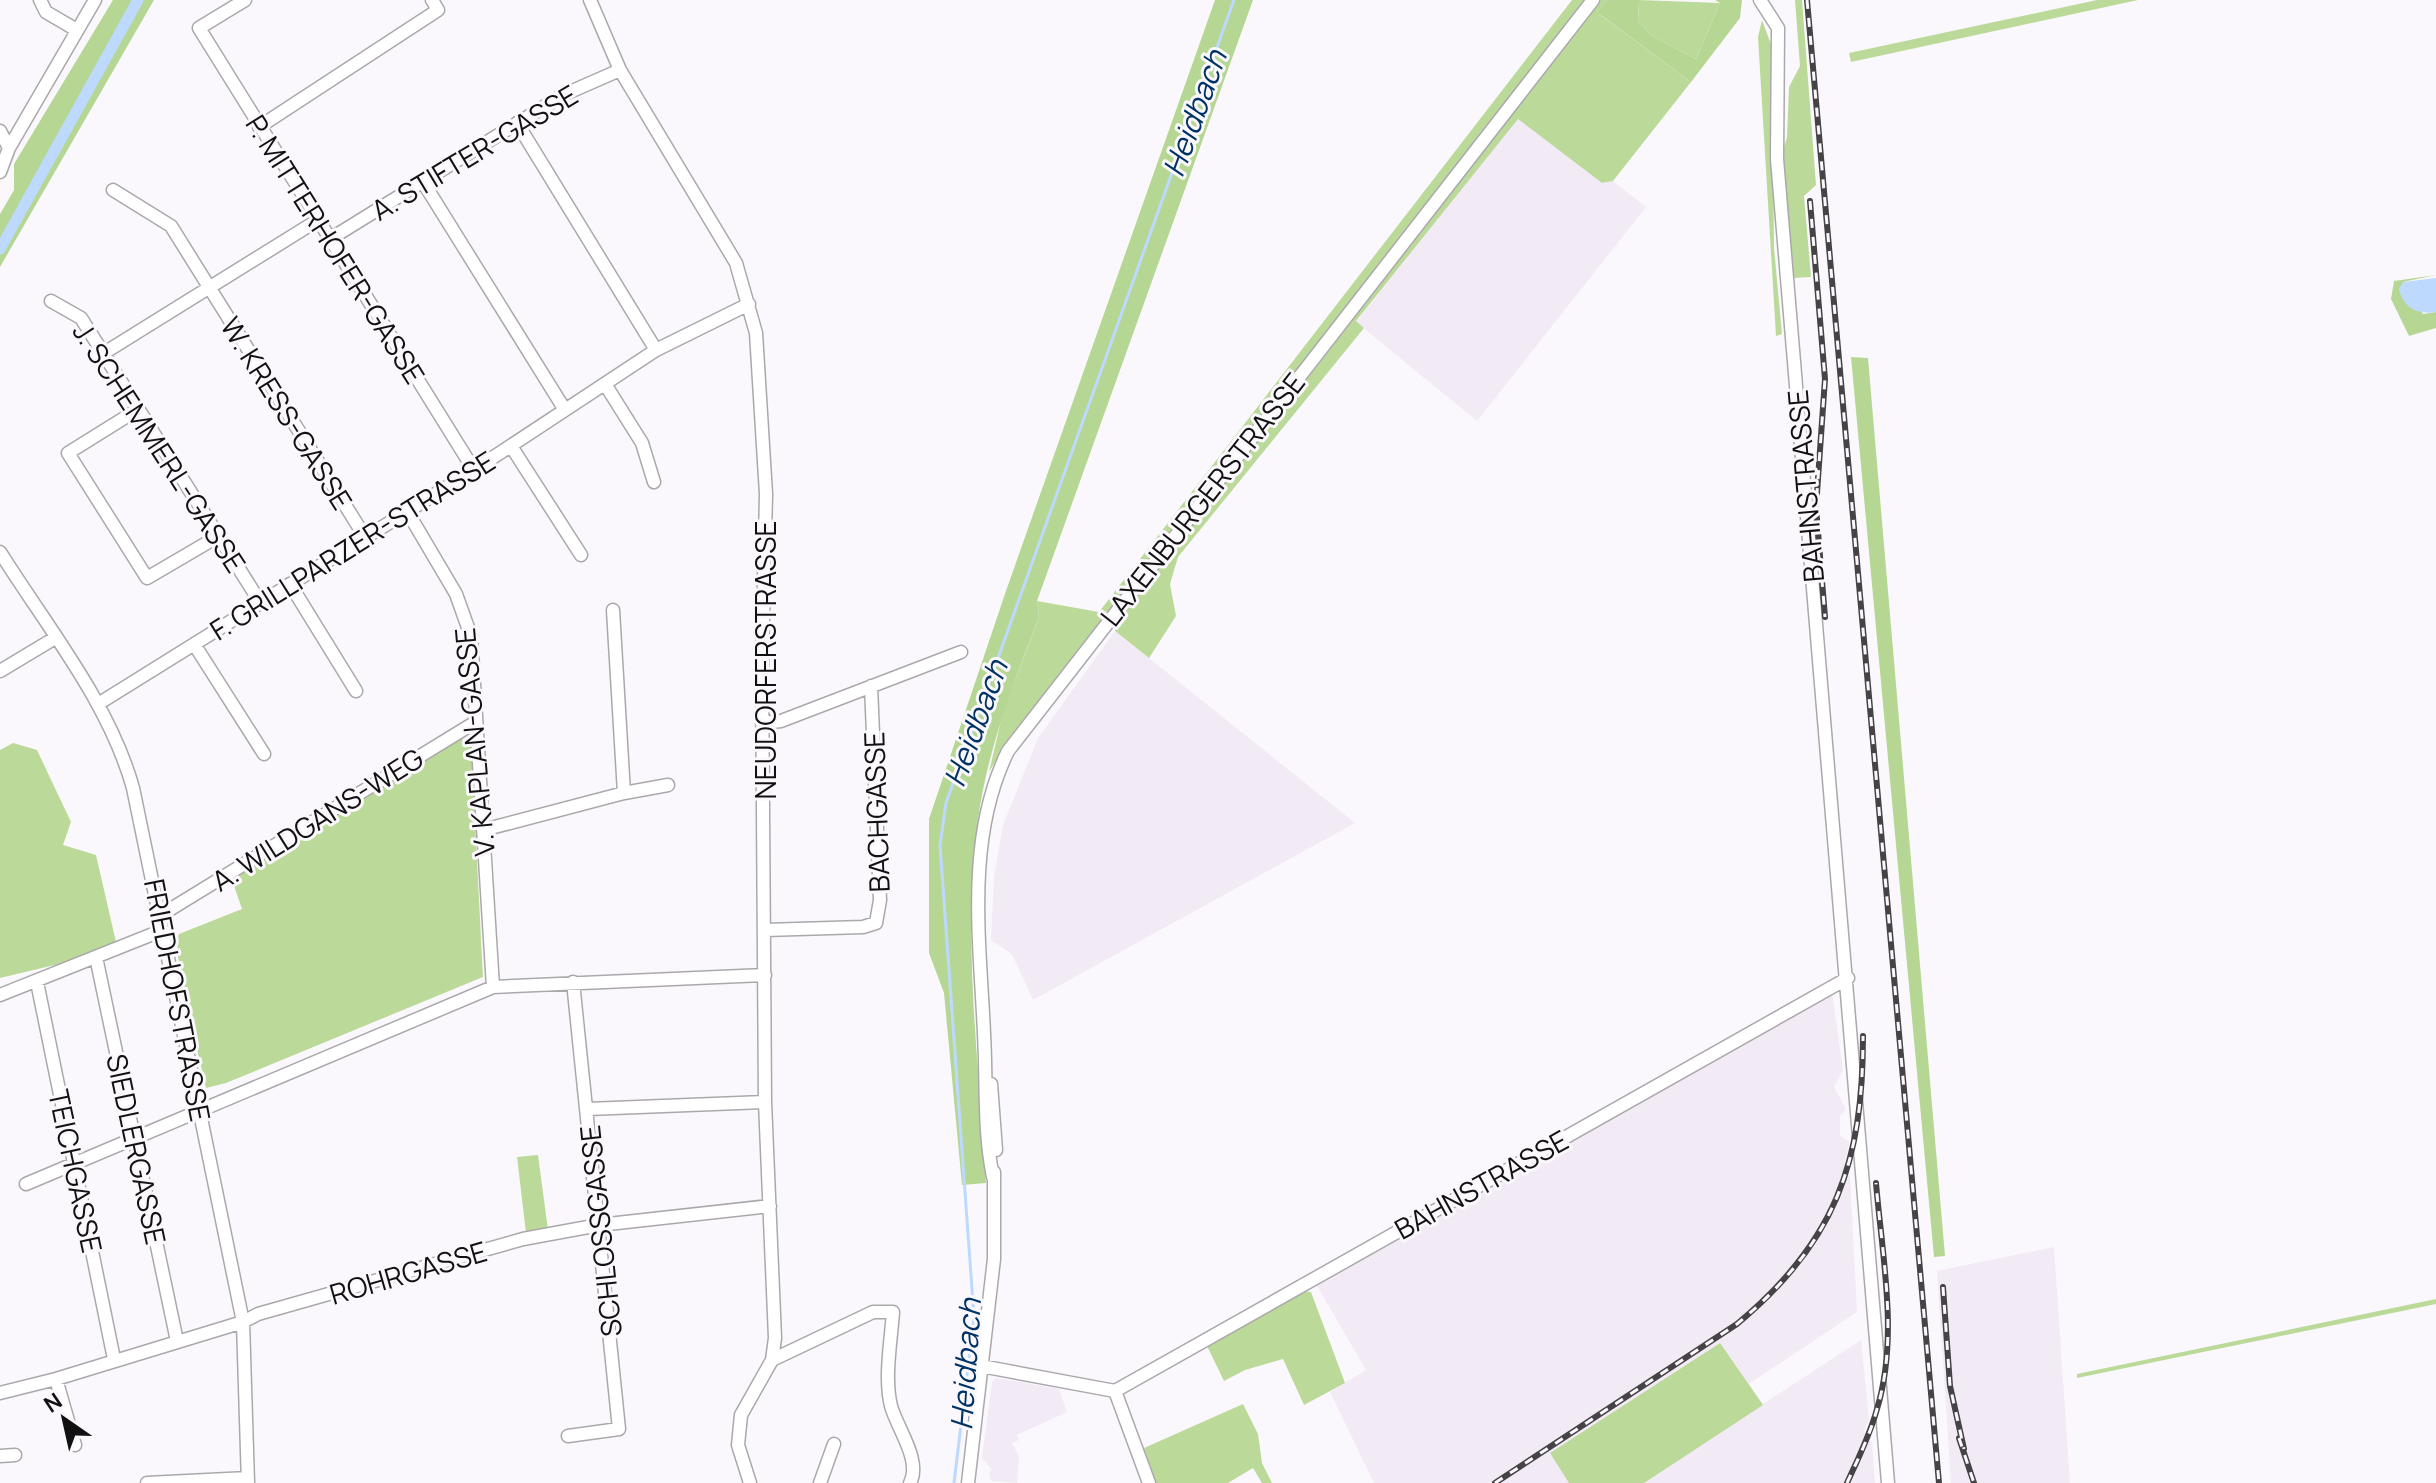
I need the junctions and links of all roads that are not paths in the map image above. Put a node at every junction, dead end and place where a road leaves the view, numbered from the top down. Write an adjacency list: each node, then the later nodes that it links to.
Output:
1 (40, 0): 8 (street)
2 (95, 0): 8 (street)
3 (245, 0): 11 (street, P. MITTERHOFER-GASSE)
4 (432, 0): 11 (street)
5 (590, 0): 9 (street, NEUDORFERSTRASSE)
6 (1593, 0): 73 (street, LAXENBURGERSTRASSE)
7 (1760, 0): 56 (street, BAHNSTRASSE)
8 (75, 29): 13 (street)
9 (620, 70): 10 (street, A. STIFTER-GASSE); 21 (street, NEUDORFERSTRASSE)
10 (517, 123): 15 (street, A. STIFTER-GASSE); 22 (street)
11 (259, 127): 17 (street, P. MITTERHOFER-GASSE)
12 (0, 131): 13 (street)
13 (9, 148): 14 (street)
14 (0, 172)
15 (423, 182): 18 (street, A. STIFTER-GASSE); 26 (street)
16 (113, 190): 19 (street, W. KRESS-GASSE)
17 (318, 220): 18 (street, P. MITTERHOFER-GASSE); 19 (street)
18 (330, 239): 28 (street, P. MITTERHOFER-GASSE)
19 (209, 289): 23 (street); 32 (street, W. KRESS-GASSE)
20 (51, 301): 23 (street, J. SCHEMMERL-GASSE)
21 (749, 304): 22 (street, F. GRILLPARZER-STRASSE); 46 (street, NEUDORFERSTRASSE)
22 (656, 350): 24 (street, F. GRILLPARZER-STRASSE)
23 (104, 353): 25 (street, J. SCHEMMERL-GASSE)
24 (605, 384): 26 (street, F. GRILLPARZER-STRASSE); 29 (street)
25 (137, 410): 31 (street, J. SCHEMMERL-GASSE); 31 (street)
26 (565, 410): 27 (street, F. GRILLPARZER-STRASSE)
27 (511, 446): 28 (street, F. GRILLPARZER-STRASSE); 34 (street)
28 (474, 470): 30 (street, F. GRILLPARZER-STRASSE)
29 (654, 482)
30 (407, 511): 32 (street, F. GRILLPARZER-STRASSE); 45 (street, V. KAPLAN-GASSE)
31 (217, 537): 36 (street, J. SCHEMMERL-GASSE)
32 (365, 537): 35 (street, F. GRILLPARZER-STRASSE)
33 (0, 552): 38 (street, FRIEDHOFSTRASSE)
34 (581, 555)
35 (290, 584): 36 (street, F. GRILLPARZER-STRASSE); 43 (street)
36 (260, 602): 39 (street, F. GRILLPARZER-STRASSE)
37 (613, 610): 49 (street)
38 (55, 638): 41 (street); 44 (street, FRIEDHOFSTRASSE)
39 (194, 644): 44 (street, F. GRILLPARZER-STRASSE); 47 (street)
40 (961, 652): 42 (street, BACHGASSE)
41 (0, 671)
42 (871, 686): 46 (street, BACHGASSE); 53 (street, BACHGASSE)
43 (356, 691)
44 (98, 704): 51 (street, FRIEDHOFSTRASSE)
45 (474, 723): 50 (street, V. KAPLAN-GASSE); 51 (street, A. WILDGANS-WEG)
46 (762, 723): 53 (street, NEUDORFERSTRASSE)
47 (264, 754)
48 (668, 785): 49 (street)
49 (624, 793): 50 (street)
50 (483, 830): 59 (street, V. KAPLAN-GASSE)
51 (161, 915): 52 (street, FRIEDHOFSTRASSE)
52 (163, 930): 54 (street); 63 (street, FRIEDHOFSTRASSE)
53 (765, 930): 55 (street, NEUDORFERSTRASSE)
54 (96, 957): 57 (street); 64 (street, SIEDLERGASSE)
55 (765, 975): 58 (street); 61 (street, NEUDORFERSTRASSE)
56 (1848, 978): 75 (street, BAHNSTRASSE); 89 (street, BAHNSTRASSE)
57 (37, 982): 60 (street); 65 (street, TEICHGASSE)
58 (573, 982): 59 (street); 62 (street, SCHLOSSGASSE)
59 (493, 987): 63 (street)
60 (0, 995)
61 (765, 1102): 62 (street); 67 (street, NEUDORFERSTRASSE)
62 (588, 1109): 68 (street, SCHLOSSGASSE)
63 (201, 1110): 64 (street); 69 (street, FRIEDHOFSTRASSE)
64 (134, 1137): 65 (street); 70 (street, SIEDLERGASSE)
65 (74, 1162): 66 (street); 71 (street, TEICHGASSE)
66 (26, 1184)
67 (770, 1206): 68 (street, ROHRGASSE); 72 (street, NEUDORFERSTRASSE)
68 (599, 1225): 69 (street, ROHRGASSE); 77 (street, SCHLOSSGASSE)
69 (243, 1322): 70 (street, ROHRGASSE); 82 (street, FRIEDHOFSTRASSE)
70 (177, 1341): 71 (street, ROHRGASSE)
71 (114, 1359): 74 (street, ROHRGASSE)
72 (772, 1360): 84 (street); 86 (street)
73 (981, 1366): 75 (street); 87 (street, LAXENBURGERSTRASSE)
74 (56, 1379): 76 (street, ROHRGASSE); 79 (street)
75 (1115, 1391): 88 (street)
76 (0, 1393)
77 (568, 1436)
78 (834, 1444): 85 (street)
79 (75, 1445)
80 (15, 1455): 81 (street)
81 (0, 1456)
82 (248, 1480): 83 (street)
83 (147, 1483)
84 (750, 1483)
85 (820, 1483)
86 (910, 1483)
87 (968, 1483)
88 (1149, 1483)
89 (1888, 1483)

